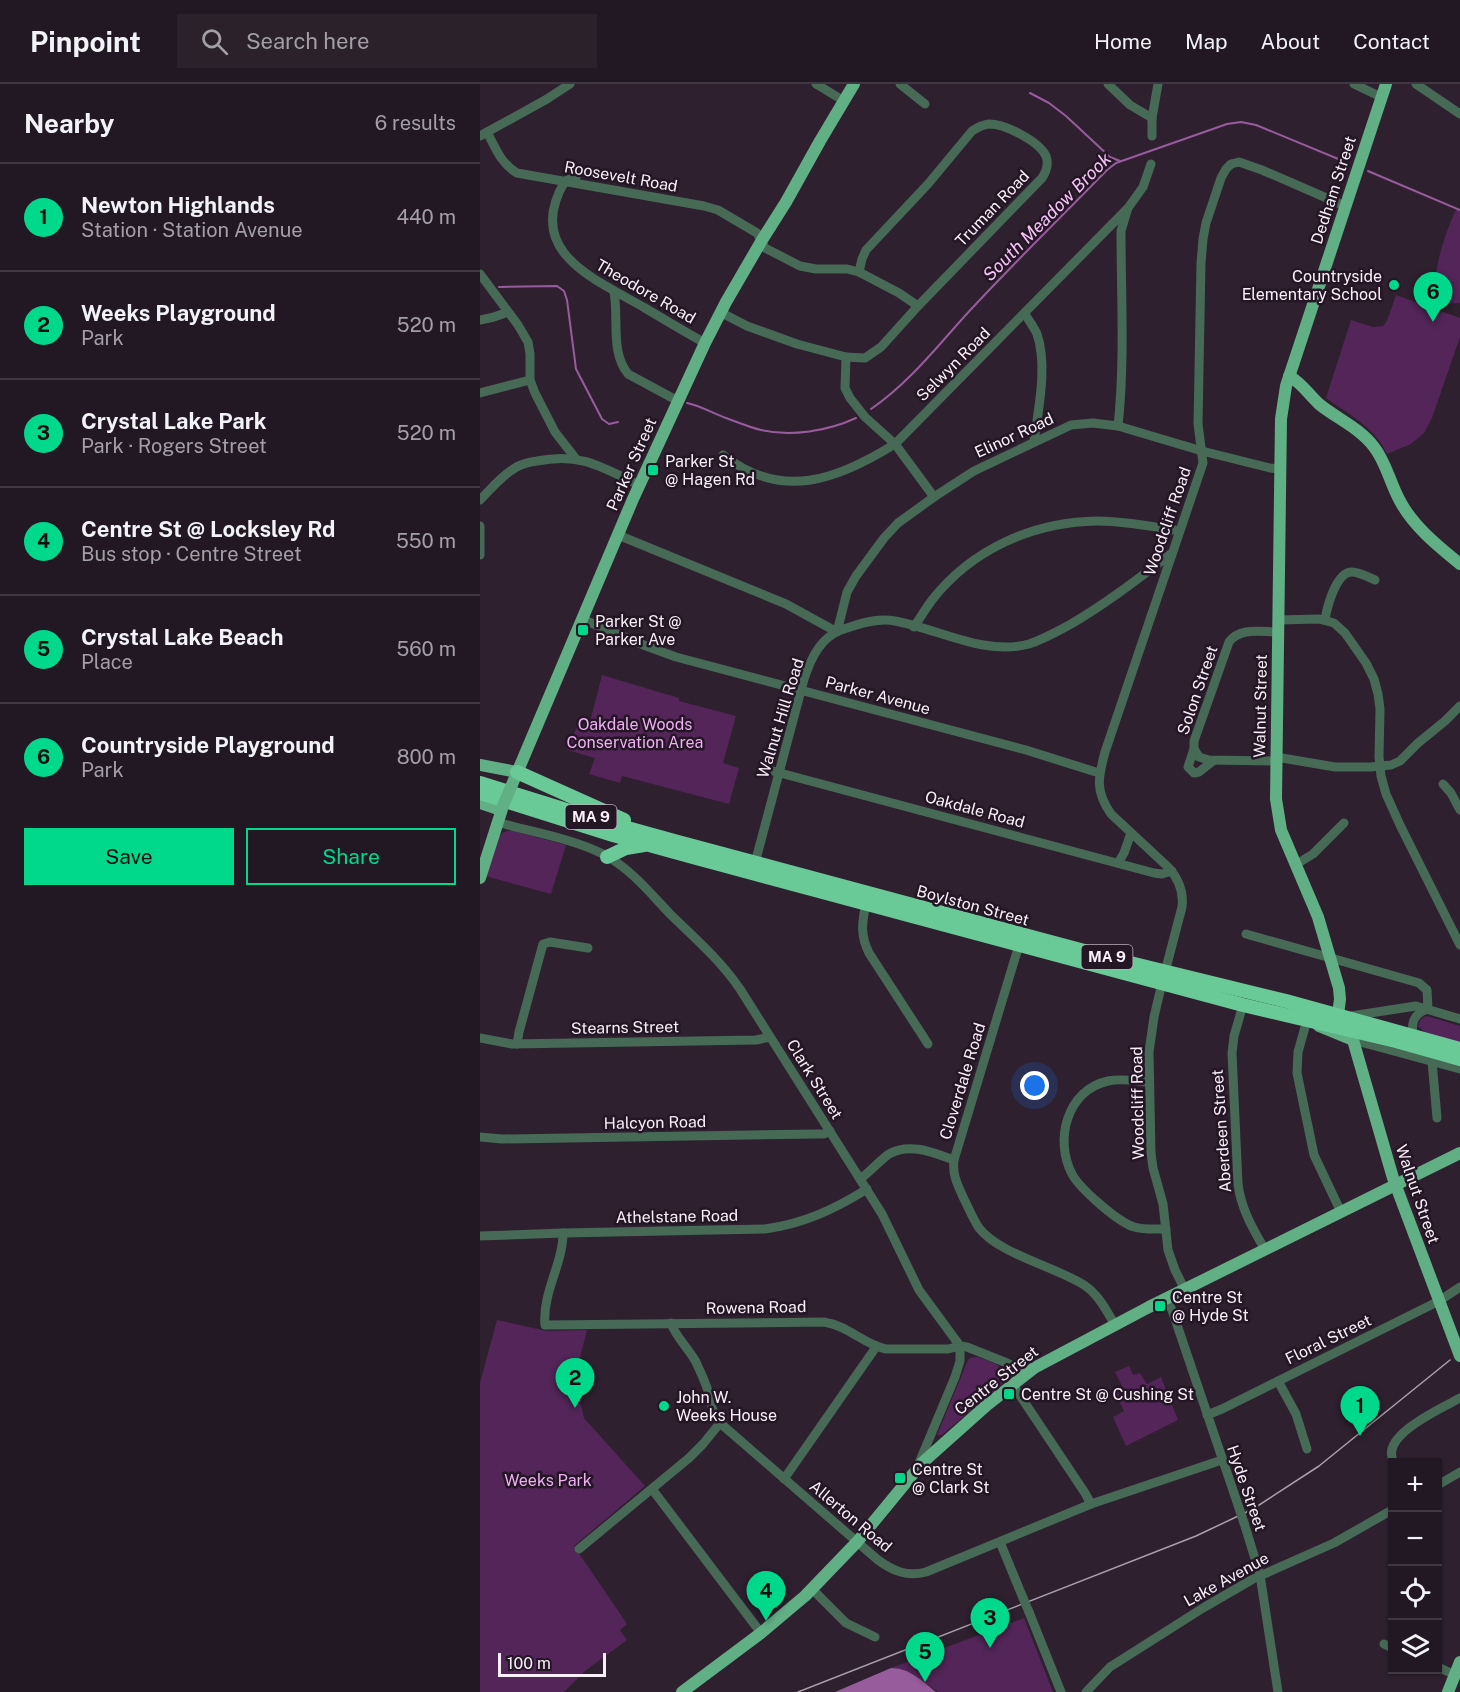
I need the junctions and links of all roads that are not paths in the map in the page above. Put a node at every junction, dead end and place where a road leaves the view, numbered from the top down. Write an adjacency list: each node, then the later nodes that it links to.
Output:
1 (570, 84): 15 (street)
2 (816, 84): 11 (street)
3 (854, 84): 11 (main road, Parker Street)
4 (900, 84): 12 (street)
5 (1108, 84): 14 (street)
6 (1158, 84): 14 (street)
7 (1354, 84): 10 (street)
8 (1386, 84): 10 (main road, Dedham Street)
9 (1416, 84): 13 (street)
10 (1381, 97): 20 (main road, Dedham Street)
11 (844, 101): 22 (main road, Parker Street)
12 (926, 104)
13 (1460, 114)
14 (1152, 118): 16 (street)
15 (484, 134): 19 (street, Roosevelt Road)
16 (1152, 136)
17 (1151, 164): 21 (street, Selwyn Road)
18 (577, 172): 19 (street)
19 (565, 181): 22 (street, Roosevelt Road); 25 (street, Theodore Road)
20 (1345, 206): 34 (main road, Dedham Street); 40 (street, Woodcliff Road)
21 (1128, 208): 29 (street, Selwyn Road); 37 (street)
22 (762, 240): 23 (street, Roosevelt Road); 28 (main road, Parker Street)
23 (859, 272): 26 (street); 26 (street, Truman Road)
24 (480, 274): 27 (street)
25 (614, 292): 31 (street, Theodore Road); 36 (street)
26 (918, 306): 32 (street, Truman Road)
27 (508, 312): 30 (street); 33 (street)
28 (720, 312): 31 (main road, Parker Street); 32 (street, Truman Road)
29 (1025, 314): 38 (street); 39 (street, Selwyn Road)
30 (480, 320)
31 (705, 343): 36 (main road, Parker Street)
32 (846, 357): 39 (street)
33 (530, 380): 35 (street); 42 (street)
34 (1288, 381): 43 (main road, Walnut Street); 52 (main road)
35 (480, 393)
36 (678, 402): 44 (main road, Parker Street)
37 (1118, 426): 38 (street, Elinor Road); 40 (street, Elinor Road)
38 (1034, 442): 45 (street, Elinor Road)
39 (895, 444): 41 (street, Selwyn Road); 45 (street)
40 (1202, 451): 43 (street, Elinor Road); 48 (street, Woodcliff Road)
41 (723, 455)
42 (576, 459): 44 (street); 46 (street)
43 (1280, 469): 56 (main road, Walnut Street)
44 (639, 485): 49 (main road, Parker Street)
45 (933, 496): 58 (street, Elinor Road)
46 (480, 500)
47 (480, 526): 51 (street)
48 (1179, 531): 50 (street, Woodcliff Road); 57 (street)
49 (618, 535): 54 (main road, Parker Street); 58 (street)
50 (1172, 553): 57 (street, Walnut Hill Road); 68 (street, Woodcliff Road)
51 (480, 555)
52 (1460, 564)
53 (1375, 580): 55 (street)
54 (582, 619): 59 (street, Parker Avenue); 67 (main road, Parker Street)
55 (1324, 620): 56 (street); 65 (street)
56 (1278, 626): 61 (street, Solon Street); 62 (main road, Walnut Street)
57 (914, 627): 58 (street, Walnut Hill Road)
58 (837, 632): 59 (street, Walnut Hill Road)
59 (801, 689): 66 (street, Walnut Hill Road); 68 (street, Parker Avenue)
60 (1460, 706): 65 (street)
61 (1194, 749): 63 (street, Solon Street); 63 (street)
62 (1276, 759): 63 (street); 65 (street); 83 (main road, Walnut Street)
63 (1213, 761)
64 (480, 765): 67 (main road)
65 (1380, 767): 89 (street)
66 (774, 771): 81 (street, Walnut Hill Road); 82 (street, Oakdale Road)
67 (517, 772): 73 (main road, Parker Street, bridge); 78 (highway)
68 (1099, 773): 77 (street, Woodcliff Road)
69 (480, 783): 78 (highway, Boylston Street / MA 9)
70 (1443, 784): 74 (street)
71 (480, 793): 79 (highway, Boylston Street / MA 9)
72 (480, 803): 73 (main road)
73 (502, 808): 75 (main road, Parker Street)
74 (1460, 810)
75 (497, 822): 80 (street); 85 (main road, Parker Street)
76 (1344, 823): 83 (street)
77 (1131, 833): 82 (street); 84 (street, Woodcliff Road)
78 (665, 839): 81 (highway, Boylston Street / MA 9)
79 (646, 844): 80 (highway); 86 (highway, Boylston Street / MA 9)
80 (607, 857): 99 (street, Clark Street)
81 (755, 863): 92 (highway, Boylston Street / MA 9)
82 (1118, 863): 84 (street, Oakdale Road)
83 (1295, 865): 91 (main road, Walnut Street)
84 (1172, 871): 92 (street, Woodcliff Road)
85 (480, 878)
86 (866, 903): 88 (highway, Boylston Street / MA 9); 103 (street)
87 (1246, 934): 91 (street)
88 (1019, 945): 92 (highway, Boylston Street / MA 9); 113 (street, Cloverdale Road)
89 (1460, 945)
90 (588, 948): 102 (street)
91 (1330, 958): 94 (street); 95 (main road, Walnut Street)
92 (1164, 978): 93 (highway, Boylston Street / MA 9); 95 (highway, Boylston Street / MA 9); 108 (street, Woodcliff Road)
93 (1244, 1005): 97 (highway, Boylston Street / MA 9); 121 (street, Aberdeen Street)
94 (1428, 1009): 95 (street); 96 (street); 98 (street)
95 (1342, 1016): 98 (highway, Boylston Street / MA 9)
96 (1460, 1019)
97 (1307, 1020): 101 (main road); 105 (highway, Boylston Street / MA 9); 117 (street)
98 (1413, 1035): 104 (highway, Boylston Street / MA 9)
99 (770, 1037): 102 (street, Stearns Street); 110 (street, Clark Street)
100 (480, 1038): 102 (street, Stearns Street)
101 (1353, 1040): 106 (street); 115 (main road, Walnut Street)
102 (517, 1044)
103 (928, 1044)
104 (1460, 1049)
105 (1460, 1059)
106 (1432, 1061): 107 (street); 109 (street)
107 (1460, 1069)
108 (1149, 1082): 118 (street, Woodcliff Road); 118 (street)
109 (1437, 1118)
110 (830, 1131): 111 (street, Halcyon Road); 114 (street, Clark Street)
111 (480, 1137)
112 (1460, 1153): 115 (main road, Centre Street)
113 (954, 1160): 114 (street, Cloverdale Road); 127 (street)
114 (860, 1179): 116 (street, Clark Street)
115 (1396, 1185): 117 (main road, Centre Street); 125 (main road, Walnut Street)
116 (867, 1189): 119 (street, Athelstane Road); 128 (street, Clark Street)
117 (1341, 1212): 121 (main road, Centre Street)
118 (1166, 1229): 123 (street, Woodcliff Road)
119 (563, 1233): 120 (street, Athelstane Road); 126 (street, Rowena Road)
120 (480, 1236)
121 (1265, 1250): 123 (main road, Centre Street)
122 (1460, 1287): 125 (street, Floral Street)
123 (1185, 1290): 124 (main road, Centre Street)
124 (1166, 1299): 127 (main road, Centre Street); 135 (street, Hyde Street)
125 (1439, 1301): 130 (main road, Walnut Street); 132 (street, Floral Street)
126 (671, 1323): 129 (street, Rowena Road); 136 (street, Allerton Road)
127 (1114, 1325): 131 (main road, Centre Street)
128 (960, 1346): 129 (street, Rowena Road); 131 (street); 140 (street)
129 (876, 1347): 142 (street)
130 (1460, 1356)
131 (1024, 1376): 133 (main road, Centre Street)
132 (1278, 1381): 135 (street, Floral Street); 137 (street)
133 (1013, 1385): 140 (main road, Centre Street); 145 (street)
134 (1460, 1398): 138 (street)
135 (1207, 1414): 139 (street, Hyde Street)
136 (720, 1423): 142 (street, Allerton Road); 144 (street)
137 (1307, 1449)
138 (1392, 1458)
139 (1222, 1461): 145 (street, Allerton Road); 150 (street, Hyde Street, bridge)
140 (917, 1468): 147 (main road, Centre Street)
141 (1460, 1472): 143 (street)
142 (784, 1479): 147 (street, Allerton Road)
143 (1442, 1482)
144 (652, 1489): 149 (street); 152 (street)
145 (1091, 1504): 148 (street, Allerton Road)
146 (1388, 1512): 150 (street, Lake Avenue)
147 (857, 1542): 148 (street, Allerton Road); 151 (main road, Centre Street)
148 (1000, 1542): 158 (street, bridge)
149 (579, 1549)
150 (1260, 1575): 159 (street, Lake Avenue); 160 (street, Hyde Street)
151 (812, 1589): 152 (main road, Centre Street); 153 (street)
152 (761, 1633): 157 (main road, Centre Street)
153 (874, 1637)
154 (1460, 1662): 156 (main road)
155 (1442, 1669): 156 (street)
156 (1455, 1675): 161 (main road)
157 (682, 1692)
158 (1061, 1692)
159 (1086, 1692)
160 (1278, 1692)
161 (1448, 1692)

